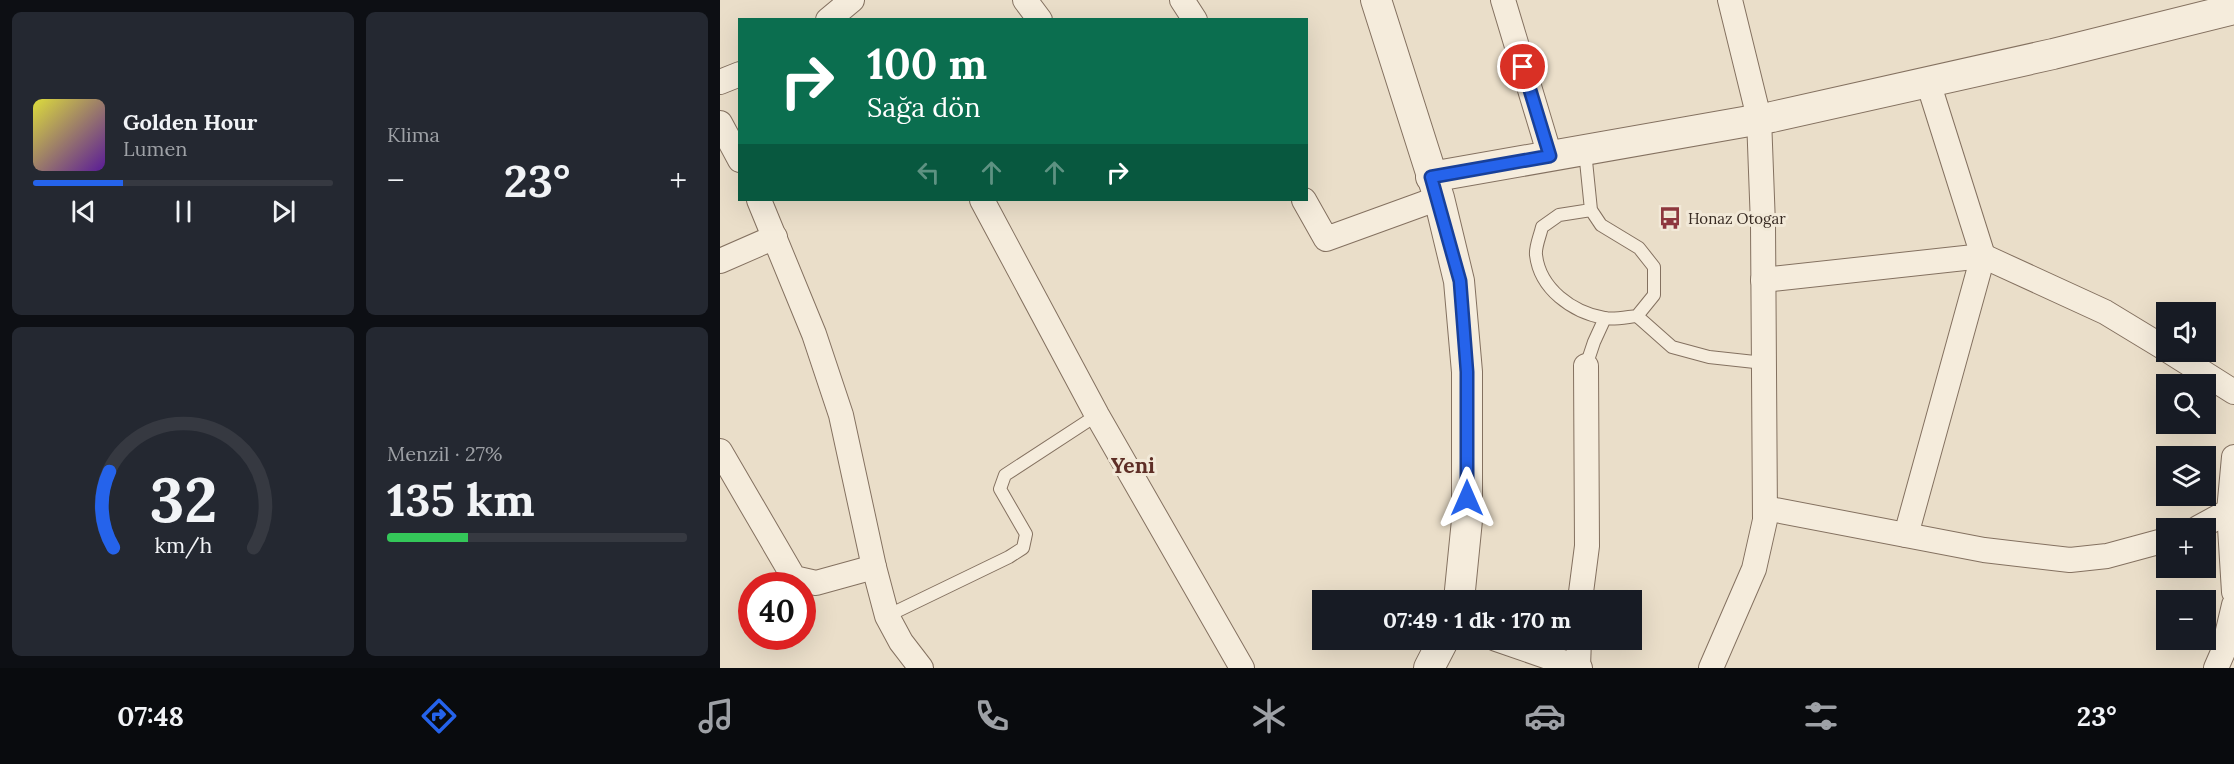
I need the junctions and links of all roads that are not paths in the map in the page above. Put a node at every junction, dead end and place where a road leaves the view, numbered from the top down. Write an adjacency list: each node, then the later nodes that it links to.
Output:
1 (1025, 0): 7 (street)
2 (1182, 0): 8 (street)
3 (1376, 0): 17 (street)
4 (1503, 0): 16 (street)
5 (1730, 0): 12 (street)
6 (2234, 9): 11 (street)
7 (1038, 18)
8 (1194, 18)
9 (738, 75): 10 (street)
10 (720, 82)
11 (1928, 82): 12 (street); 23 (street)
12 (1759, 118): 14 (street); 25 (street)
13 (720, 123): 15 (street)
14 (1585, 149): 16 (street); 21 (lane)
15 (738, 156)
16 (1550, 156): 17 (street)
17 (1435, 188): 20 (street); 42 (street)
18 (759, 201): 22 (street)
19 (983, 201): 33 (street)
20 (1305, 201)
21 (1591, 210): 26 (lane); 27 (lane)
22 (775, 237): 24 (street); 41 (street)
23 (1983, 256): 25 (street); 28 (street); 39 (street)
24 (720, 261)
25 (1763, 280): 30 (street)
26 (1637, 316): 27 (lane); 30 (lane)
27 (1605, 318): 31 (lane)
28 (2156, 343)
29 (2186, 362): 32 (street)
30 (1764, 363): 36 (street)
31 (1586, 366): 43 (street)
32 (2234, 392)
33 (1098, 415): 46 (lane); 51 (street)
34 (720, 451): 41 (street)
35 (2234, 456): 37 (street)
36 (1765, 508): 39 (street); 54 (street)
37 (2229, 511): 38 (street); 44 (street)
38 (2216, 518)
39 (1906, 535): 40 (street)
40 (2156, 543)
41 (874, 567): 46 (street)
42 (1460, 590)
43 (1581, 590)
44 (2234, 592)
45 (2234, 605): 55 (street)
46 (888, 616): 50 (street)
47 (1438, 650): 52 (street)
48 (1527, 650): 53 (street)
49 (1579, 650): 53 (street)
50 (921, 668)
51 (1242, 668)
52 (1429, 668)
53 (1579, 668)
54 (1711, 668)
55 (2216, 668)

